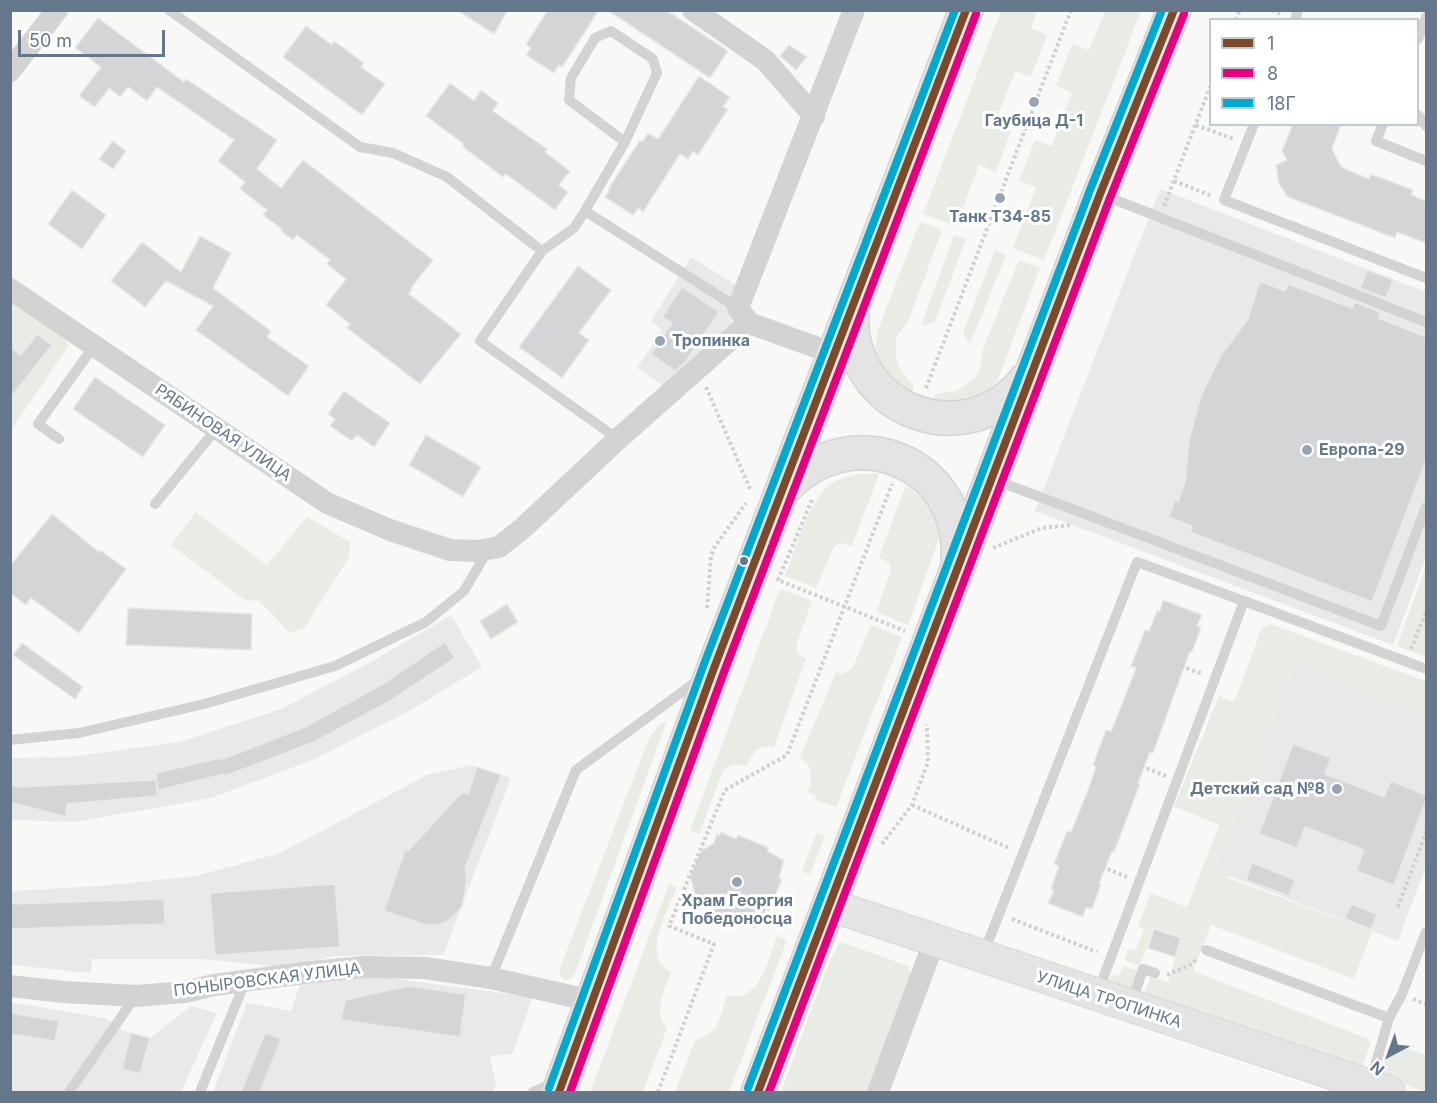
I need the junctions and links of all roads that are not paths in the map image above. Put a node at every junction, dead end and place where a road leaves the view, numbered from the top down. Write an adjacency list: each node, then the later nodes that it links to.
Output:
1 (57, 10): 9 (street)
2 (169, 10): 17 (lane)
3 (693, 10): 10 (street)
4 (854, 10): 10 (street)
5 (966, 10): 20 (main road)
6 (1174, 10): 15 (main road)
7 (1426, 17): 8 (lane)
8 (1419, 36)
9 (10, 71)
10 (814, 116): 21 (street)
11 (1253, 126): 18 (lane)
12 (1382, 126): 14 (lane)
13 (625, 142): 13 (lane); 16 (lane)
14 (1426, 161)
15 (1100, 194): 22 (lane); 25 (main road)
16 (585, 211): 17 (lane); 21 (lane)
17 (542, 251): 28 (lane)
18 (1426, 278)
19 (10, 289): 23 (street, РЯБИНОВАЯ УЛИЦА)
20 (852, 308): 24 (main road); 25 (main road)
21 (744, 316): 24 (street); 28 (street)
22 (1426, 322)
23 (94, 346): 26 (street, РЯБИНОВАЯ УЛИЦА); 27 (lane)
24 (835, 354): 30 (main road)
25 (1032, 373): 29 (main road)
26 (217, 428): 31 (lane); 33 (street, РЯБИНОВАЯ УЛИЦА)
27 (59, 439)
28 (618, 439): 33 (street)
29 (991, 478): 32 (lane); 34 (main road)
30 (766, 491): 34 (main road); 36 (main road)
31 (155, 504)
32 (1426, 507)
33 (488, 549): 38 (lane)
34 (957, 568): 39 (main road)
35 (1244, 601): 37 (lane); 43 (lane); 48 (lane)
36 (714, 668): 45 (lane); 50 (main road)
37 (1426, 669)
38 (10, 740)
39 (830, 905): 41 (main road, УЛИЦА ТРОПИНКА); 58 (main road)
40 (1426, 932): 52 (lane)
41 (934, 942): 43 (main road, УЛИЦА ТРОПИНКА); 59 (street)
42 (1206, 950): 52 (lane)
43 (982, 957): 48 (main road, УЛИЦА ТРОПИНКА)
44 (1155, 973): 51 (lane)
45 (491, 978): 46 (street, ПОНЫРОВСКАЯ УЛИЦА); 50 (street, ПОНЫРОВСКАЯ УЛИЦА)
46 (245, 981): 49 (street, ПОНЫРОВСКАЯ УЛИЦА); 56 (lane)
47 (10, 986): 49 (street, ПОНЫРОВСКАЯ УЛИЦА)
48 (1096, 995): 51 (main road, УЛИЦА ТРОПИНКА)
49 (136, 996): 55 (lane)
50 (592, 1001): 53 (main road)
51 (1130, 1007): 54 (main road, УЛИЦА ТРОПИНКА)
52 (1389, 1018): 54 (lane)
53 (562, 1085): 57 (lane)
54 (1379, 1089)
55 (69, 1092)
56 (200, 1092)
57 (533, 1092)
58 (758, 1092)
59 (878, 1092)

